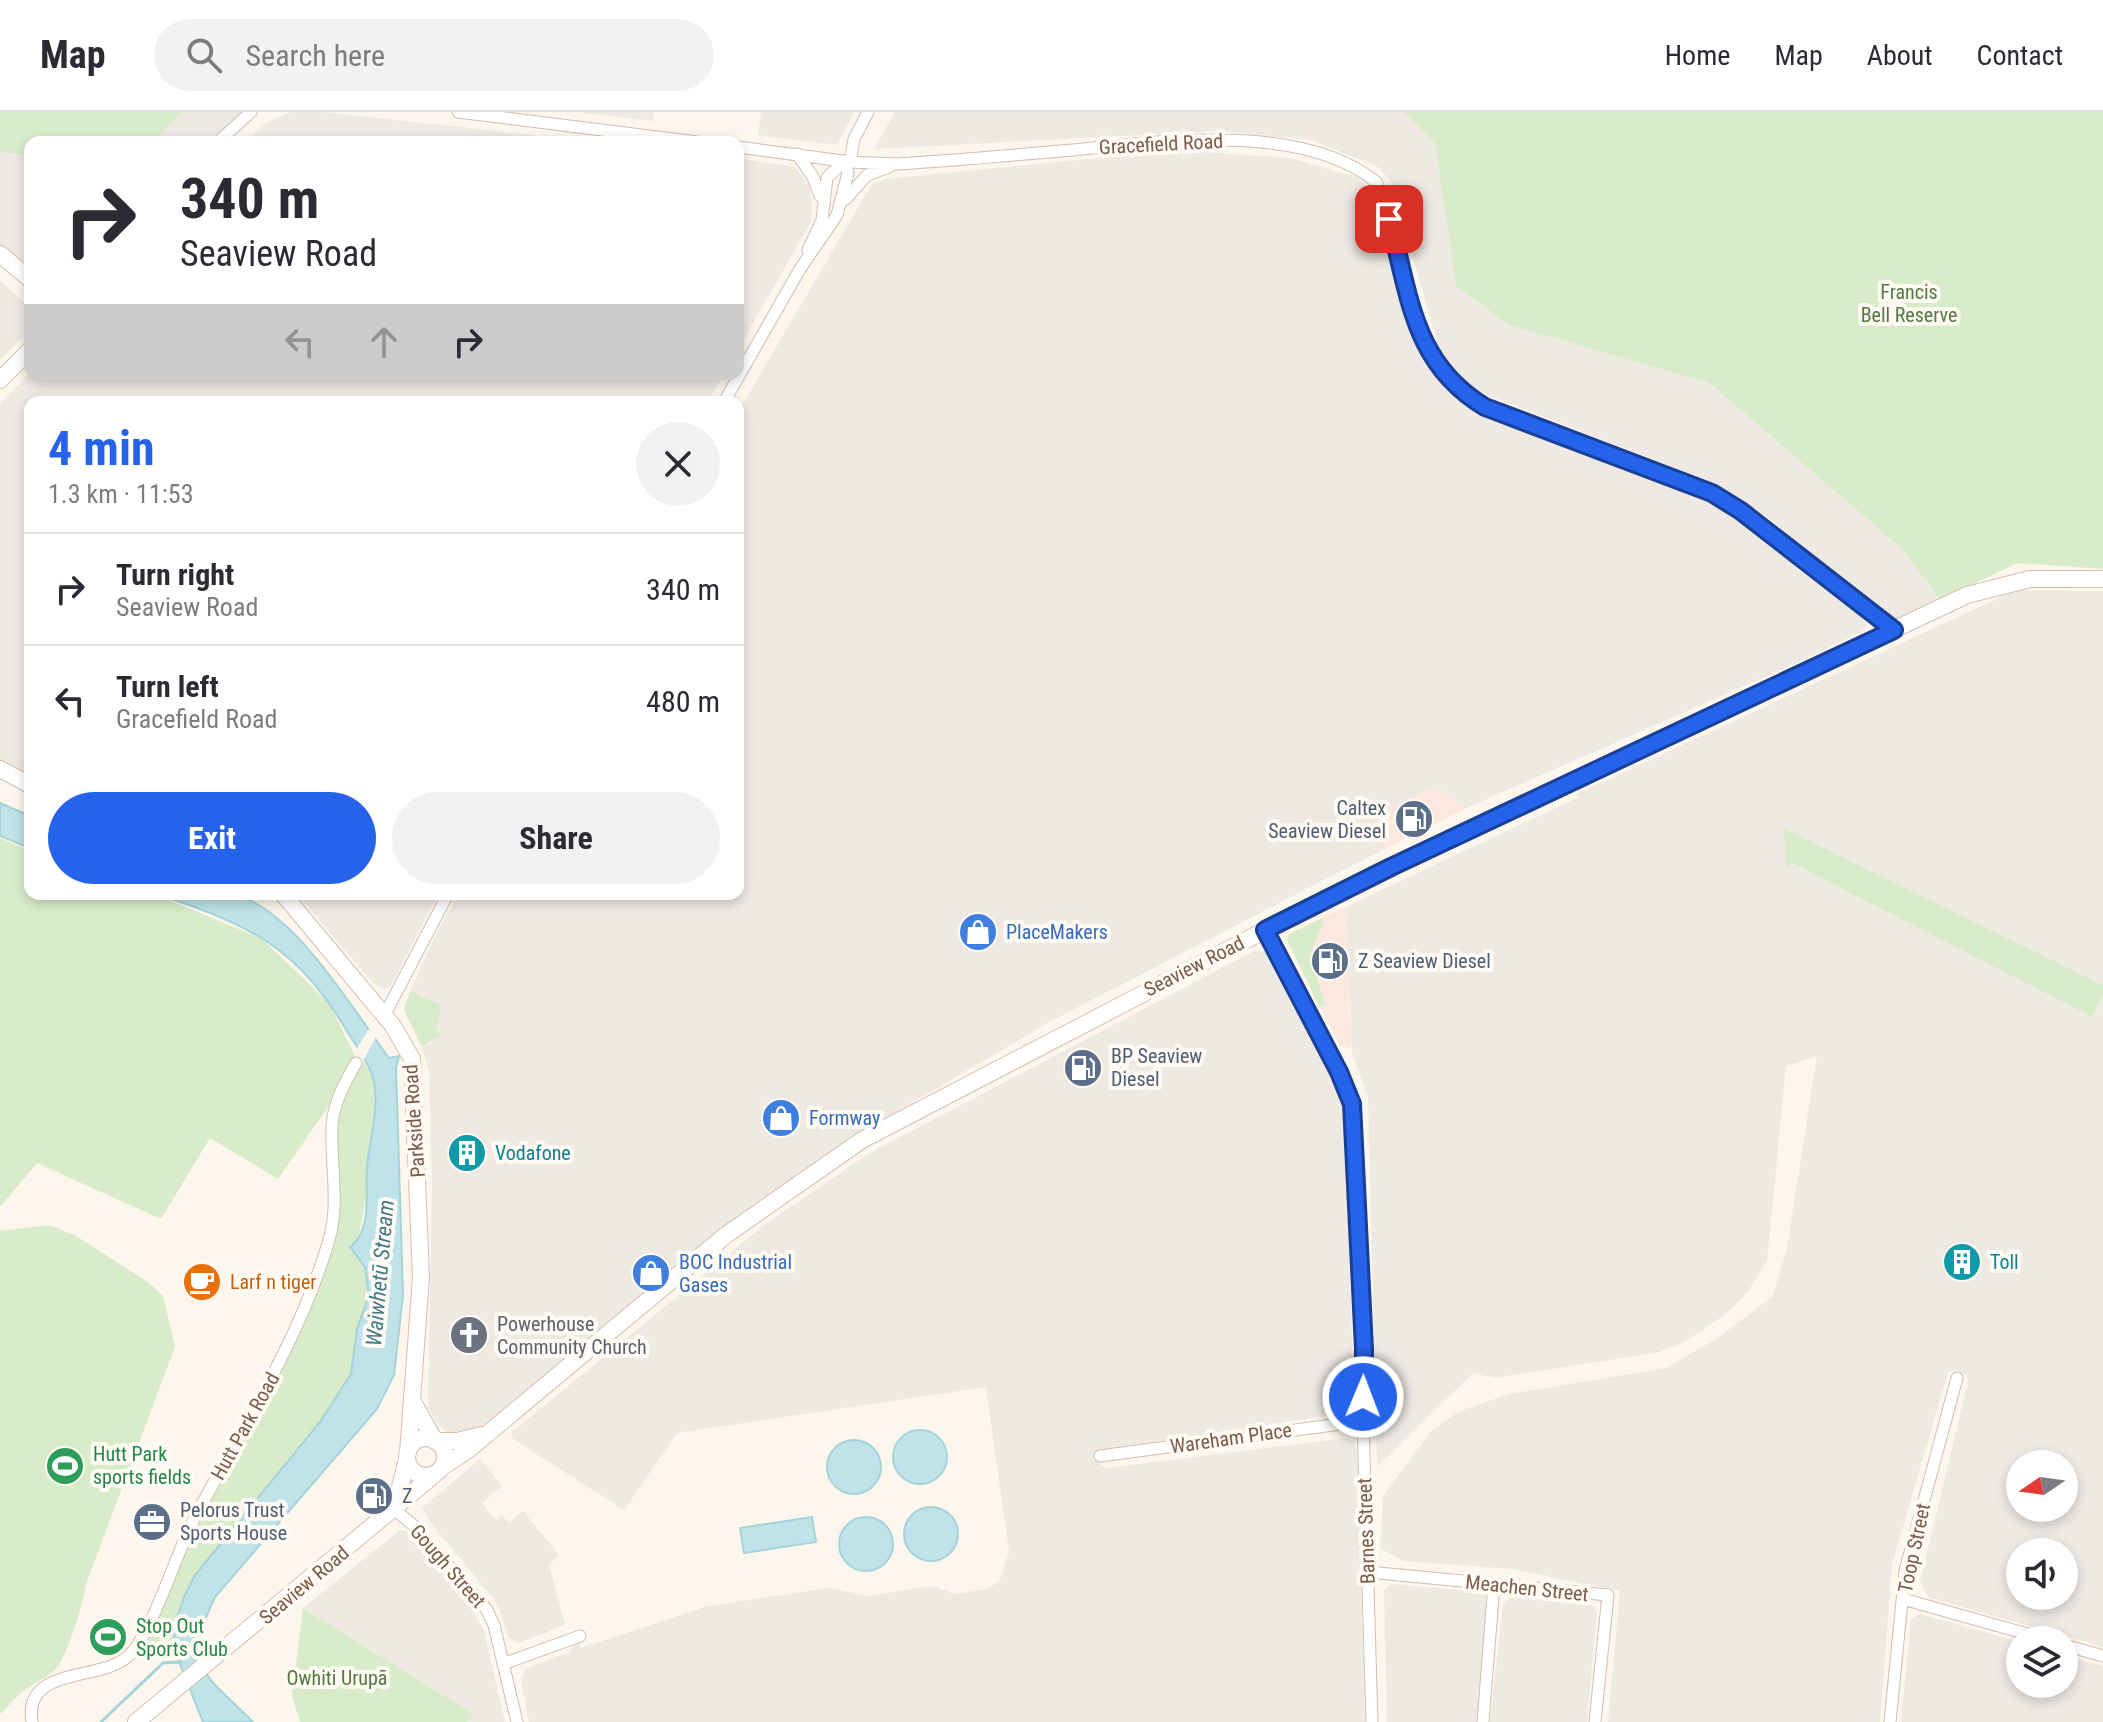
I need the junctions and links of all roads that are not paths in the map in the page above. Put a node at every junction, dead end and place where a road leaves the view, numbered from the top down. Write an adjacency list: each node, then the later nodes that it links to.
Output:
1 (251, 112): 4 (street)
2 (458, 112): 5 (street)
3 (868, 112): 8 (street)
4 (225, 136)
5 (649, 136)
6 (744, 148): 7 (street, Gracefield Road)
7 (797, 154): 8 (street, Gracefield Road); 11 (street)
8 (847, 162): 9 (street, Gracefield Road); 10 (street); 11 (street)
9 (897, 164): 10 (street); 19 (street, Gracefield Road)
10 (842, 205): 13 (street)
11 (822, 208): 13 (street)
12 (0, 254): 14 (main road)
13 (800, 269): 16 (street)
14 (24, 274)
15 (24, 356): 17 (main road)
16 (744, 367)
17 (0, 380)
18 (2103, 579): 19 (main road, Seaview Road)
19 (1894, 630): 24 (main road, Seaview Road)
20 (0, 769): 21 (main road)
21 (24, 782)
22 (288, 900): 25 (main road, Parkside Road)
23 (445, 900): 25 (street)
24 (1265, 930): 29 (street, Barnes Street); 30 (main road, Seaview Road)
25 (384, 1016): 28 (main road, Parkside Road)
26 (356, 1063): 44 (street, Hutt Park Road)
27 (1957, 1378): 38 (street, Toop Street)
28 (410, 1393): 31 (main road); 32 (main road, Parkside Road)
29 (1363, 1421): 33 (street, Wareham Place); 36 (street, Barnes Street)
30 (487, 1433): 31 (main road, Seaview Road); 34 (main road, Seaview Road)
31 (435, 1441): 32 (main road); 34 (main road)
32 (408, 1455): 34 (main road); 35 (main road)
33 (1100, 1456)
34 (438, 1471): 35 (main road, Seaview Road)
35 (394, 1508): 43 (street, Gough Street); 45 (main road, Seaview Road)
36 (1368, 1572): 37 (street, Meachen Street); 47 (street, Barnes Street)
37 (1494, 1584): 48 (street); 49 (street, Meachen Street)
38 (1903, 1599): 39 (street); 50 (street, Toop Street)
39 (2006, 1628)
40 (580, 1636): 43 (street)
41 (2078, 1649): 42 (street)
42 (2103, 1656)
43 (503, 1664): 46 (street, Gough Street)
44 (32, 1721)
45 (136, 1722)
46 (517, 1722)
47 (1372, 1722)
48 (1483, 1722)
49 (1595, 1722)
50 (1890, 1722)

